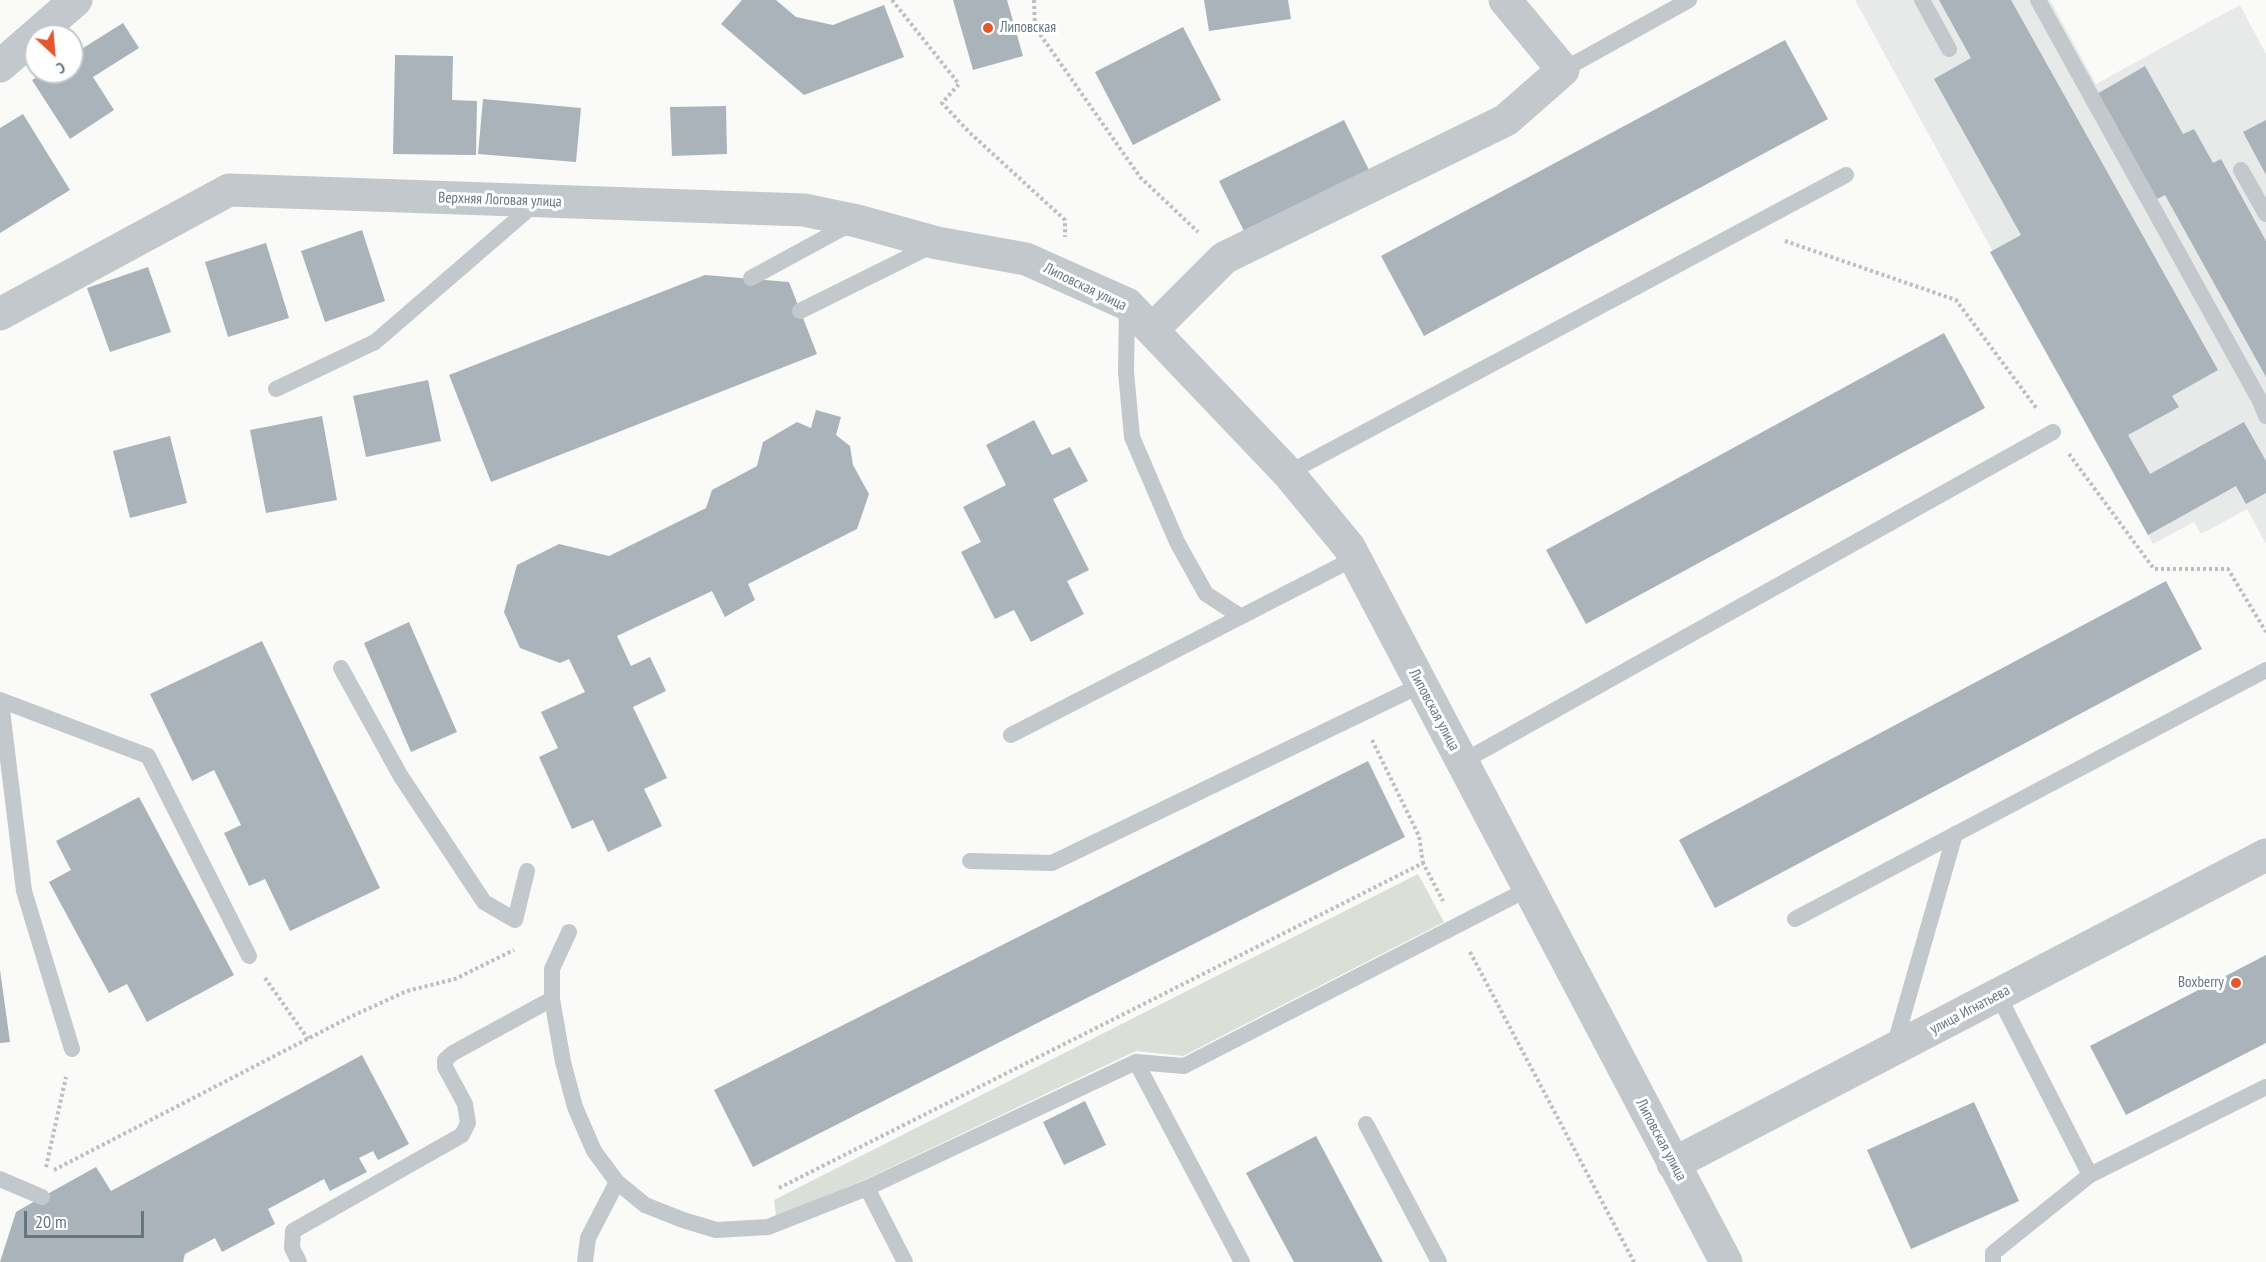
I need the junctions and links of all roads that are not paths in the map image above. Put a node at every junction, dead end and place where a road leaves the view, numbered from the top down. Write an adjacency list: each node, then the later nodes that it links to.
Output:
1 (76, 0): 7 (street)
2 (1505, 0): 8 (street)
3 (1922, 0): 6 (lane)
4 (2038, 0): 22 (lane)
5 (1679, 2): 8 (lane)
6 (1949, 49)
7 (0, 66)
8 (1563, 70): 20 (street)
9 (2241, 170): 12 (lane)
10 (1846, 175): 24 (lane)
11 (537, 201): 13 (street, Верхняя Логовая улица); 19 (street, Верхняя Логовая улица); 21 (lane)
12 (2266, 214)
13 (857, 220): 14 (street, Верхняя Логовая улица); 16 (lane)
14 (937, 243): 15 (street, Верхняя Логовая улица); 18 (lane)
15 (1026, 259): 17 (street, Липовская улица)
16 (751, 278)
17 (1127, 304): 20 (street, Липовская улица); 26 (lane)
18 (800, 311)
19 (0, 314)
20 (1152, 330): 24 (street, Липовская улица)
21 (276, 389)
22 (2266, 416)
23 (2054, 432): 32 (lane)
24 (1288, 473): 25 (street, Липовская улица)
25 (1355, 558): 26 (lane); 29 (street, Липовская улица)
26 (1240, 616): 31 (lane)
27 (341, 668): 36 (lane)
28 (2266, 670): 33 (lane)
29 (1421, 685): 32 (street, Липовская улица); 35 (lane)
30 (0, 701): 40 (lane); 43 (lane)
31 (1011, 735)
32 (1462, 762): 37 (street, Липовская улица)
33 (1955, 834): 38 (lane); 44 (lane)
34 (2266, 855): 41 (street, улица Игнатьева)
35 (970, 861)
36 (527, 871)
37 (1528, 889): 45 (lane); 48 (street, Липовская улица)
38 (1795, 919)
39 (569, 932): 42 (lane)
40 (249, 956)
41 (1998, 995): 44 (street, улица Игнатьева); 49 (lane)
42 (552, 999): 51 (lane); 55 (lane)
43 (72, 1049)
44 (1894, 1049): 48 (street, улица Игнатьева)
45 (1136, 1062): 52 (lane); 58 (lane)
46 (2266, 1087): 49 (lane)
47 (1366, 1124): 59 (lane)
48 (1673, 1164): 54 (street, Липовская улица)
49 (2090, 1175): 60 (lane)
50 (0, 1179): 53 (lane)
51 (617, 1182): 52 (lane); 56 (lane)
52 (867, 1188): 57 (lane)
53 (42, 1197)
54 (1719, 1260)
55 (299, 1262)
56 (585, 1262)
57 (905, 1262)
58 (1242, 1262)
59 (1440, 1262)
60 (1993, 1262)

